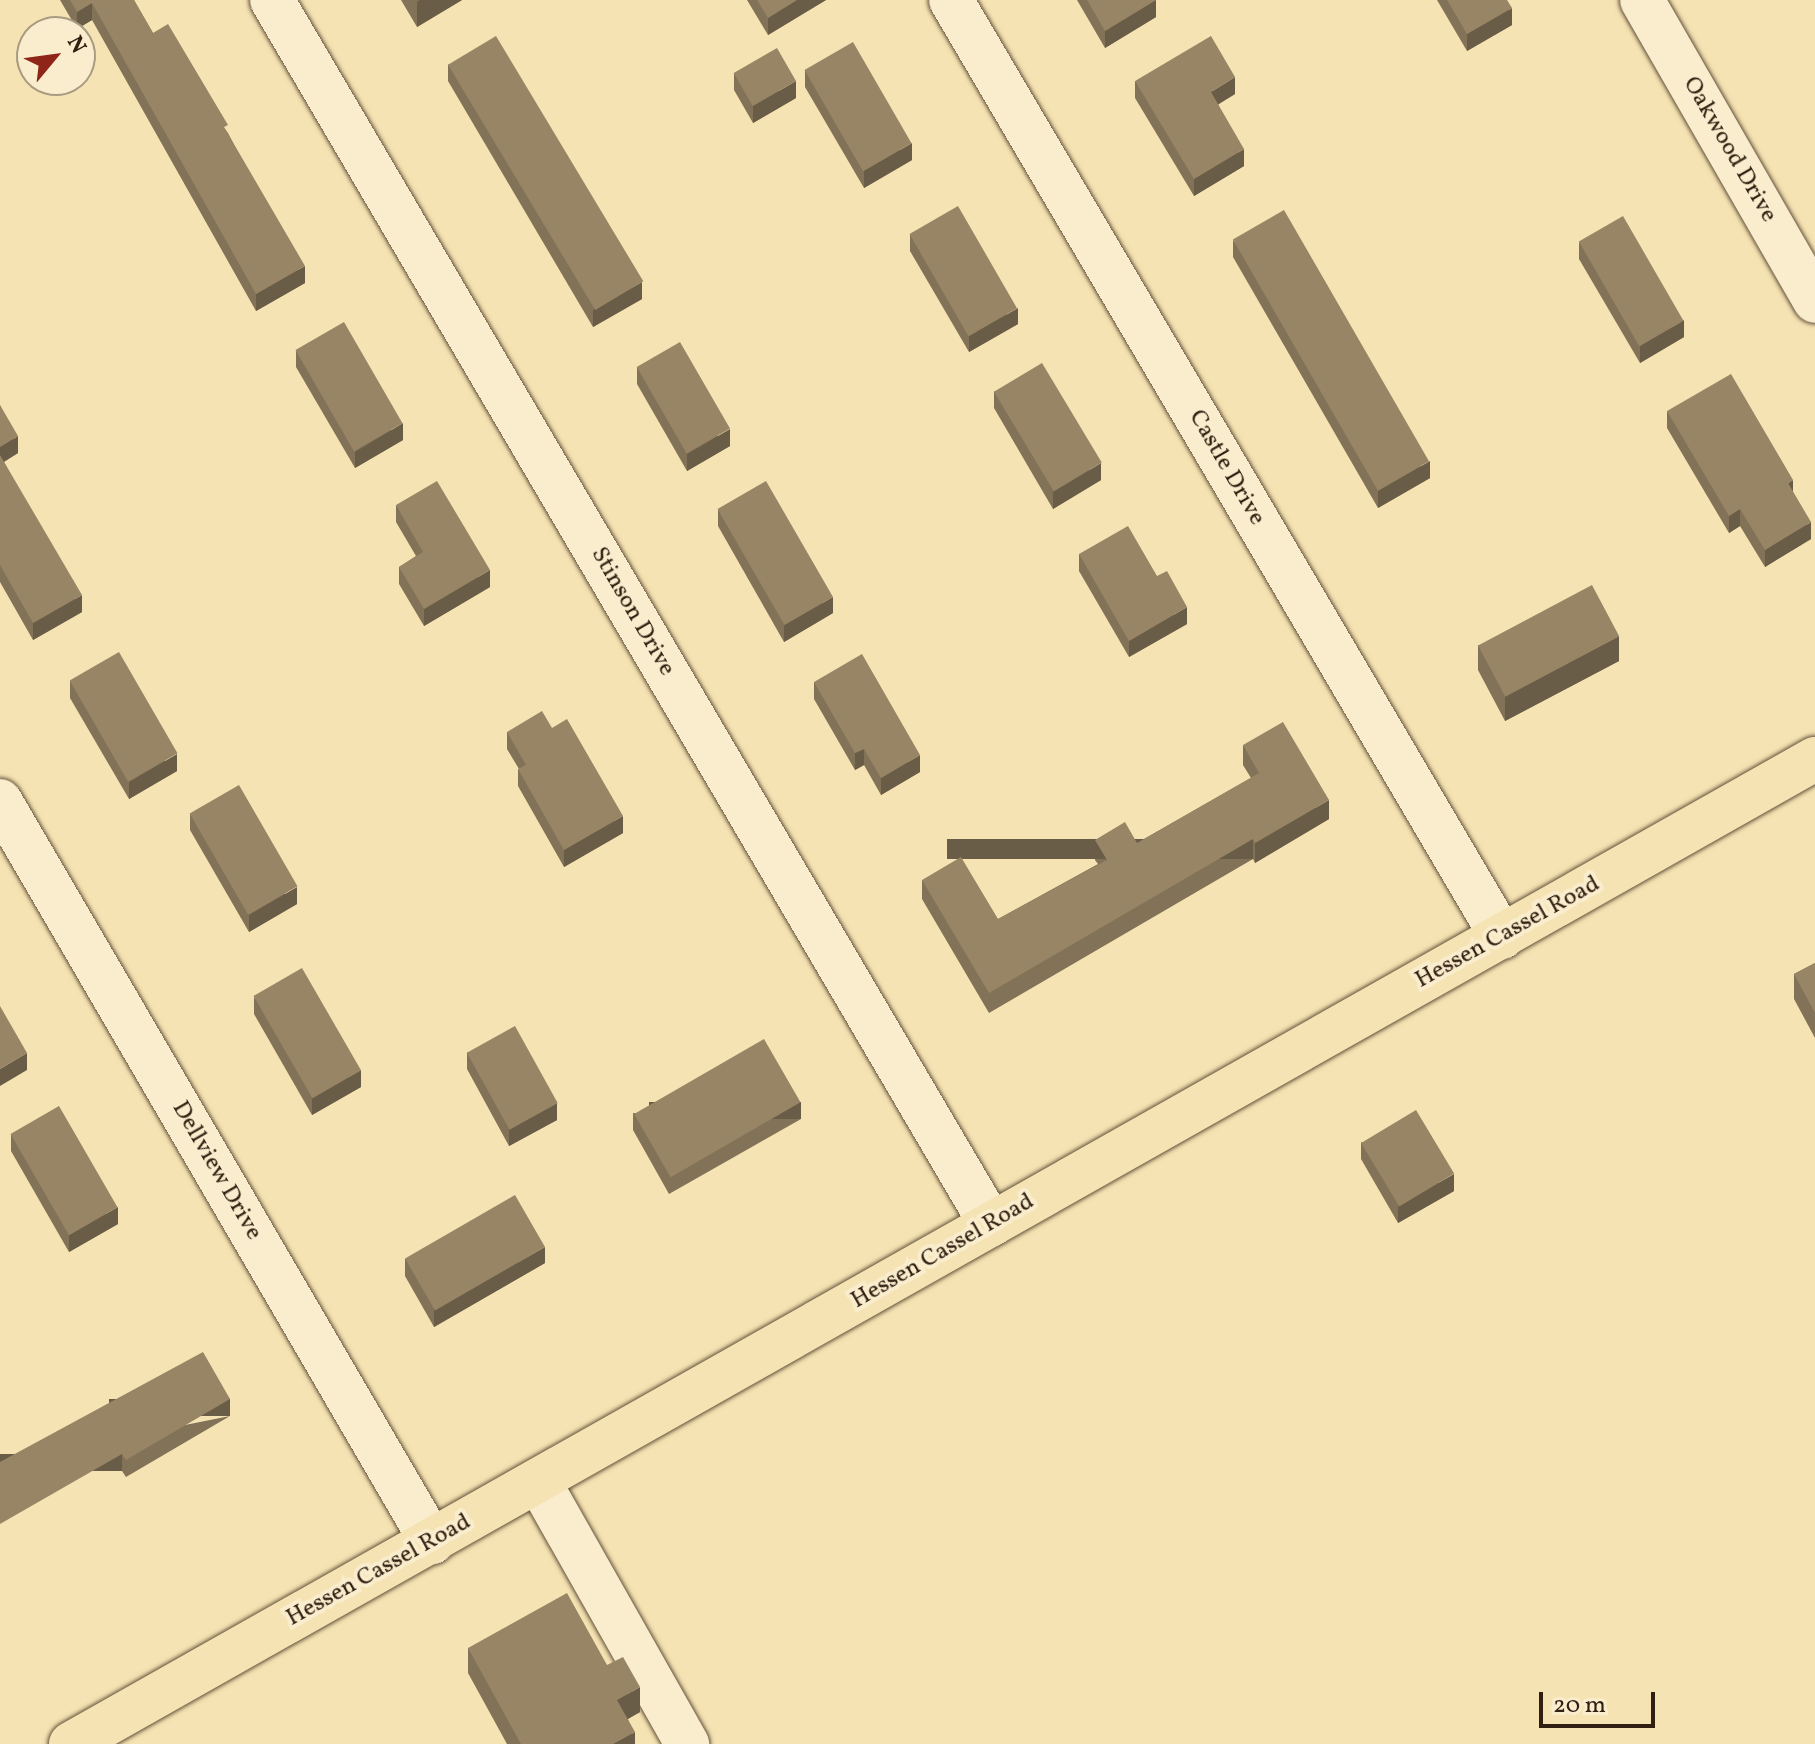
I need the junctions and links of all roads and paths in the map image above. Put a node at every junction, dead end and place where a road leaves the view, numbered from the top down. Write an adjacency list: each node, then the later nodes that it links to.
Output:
1 (272, 0): 8 (street, Stinson Drive)
2 (951, 0): 7 (street, Castle Drive)
3 (1642, 0): 4 (street, Oakwood Drive)
4 (1815, 301)
5 (1815, 759): 7 (main road, Hessen Cassel Road)
6 (0, 801): 10 (street, Dellview Drive)
7 (1502, 937): 8 (main road, Hessen Cassel Road)
8 (991, 1224): 9 (main road, Hessen Cassel Road)
9 (539, 1482): 10 (main road, Hessen Cassel Road); 12 (street)
10 (432, 1542): 11 (main road, Hessen Cassel Road)
11 (71, 1744)
12 (687, 1744)

